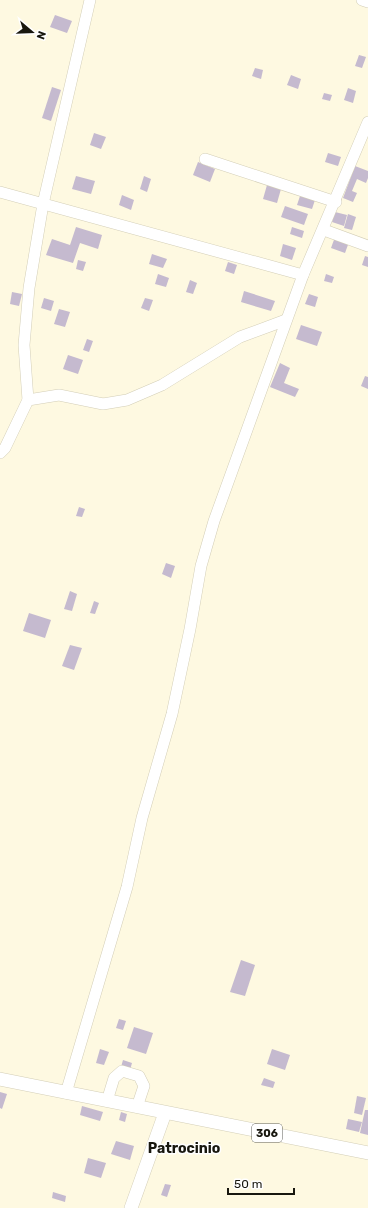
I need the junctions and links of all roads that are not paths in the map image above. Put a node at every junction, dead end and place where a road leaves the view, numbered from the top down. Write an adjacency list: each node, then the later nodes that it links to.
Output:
1 (90, 0): 8 (street)
2 (362, 0): 3 (street)
3 (368, 2)
4 (368, 122): 7 (street)
5 (205, 159): 7 (street)
6 (0, 192): 8 (street)
7 (336, 202): 9 (street)
8 (43, 204): 11 (street); 13 (street)
9 (324, 230): 10 (street); 11 (street)
10 (367, 244)
11 (303, 275): 12 (street)
12 (286, 320): 13 (street); 16 (street)
13 (28, 400): 14 (street)
14 (0, 453)
15 (0, 1079): 16 (main road)
16 (66, 1093): 17 (main road)
17 (107, 1101): 18 (main road); 18 (street)
18 (137, 1107): 19 (main road)
19 (165, 1113): 20 (main road, 306); 21 (main road)
20 (368, 1153)
21 (131, 1208)

